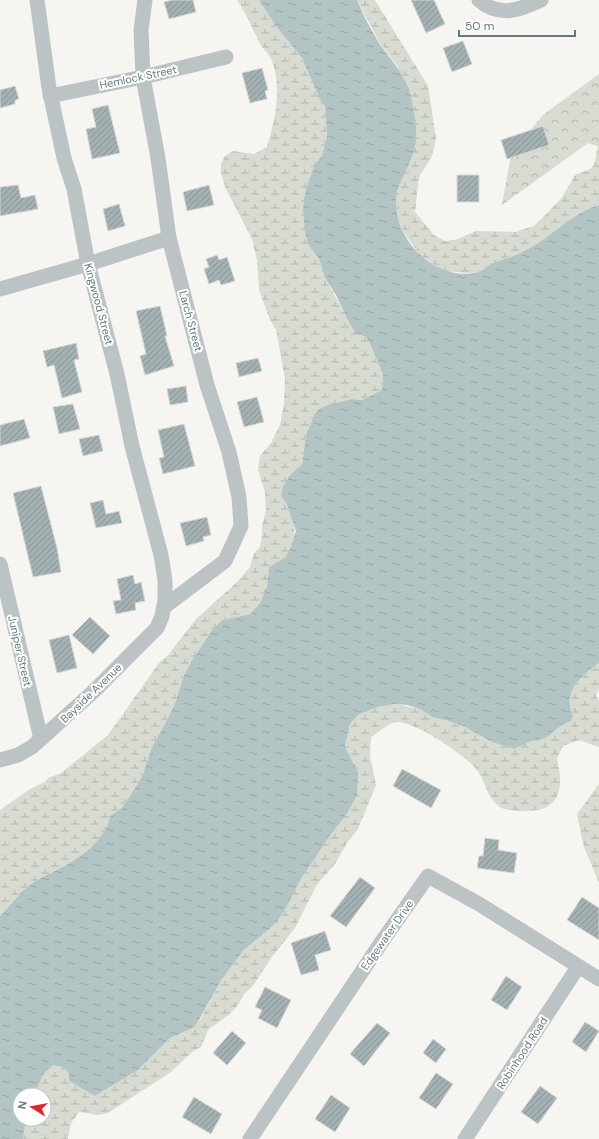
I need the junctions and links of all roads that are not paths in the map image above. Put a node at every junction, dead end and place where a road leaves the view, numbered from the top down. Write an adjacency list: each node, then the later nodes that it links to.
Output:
1 (37, 0): 7 (street, Kingwood Street)
2 (145, 0): 6 (street, Larch Street)
3 (479, 0): 4 (street)
4 (541, 0)
5 (226, 56): 6 (street, Hemlock Street)
6 (143, 77): 7 (street, Hemlock Street); 8 (street, Larch Street)
7 (50, 96): 9 (street, Kingwood Street)
8 (168, 238): 9 (street); 12 (street, Larch Street)
9 (88, 264): 10 (street); 12 (street, Kingwood Street)
10 (0, 289)
11 (0, 564): 13 (street, Juniper Street)
12 (164, 607): 13 (street, Bayside Avenue)
13 (41, 739): 14 (street, Bayside Avenue)
14 (0, 760)
15 (578, 967): 16 (street); 17 (street, Edgewater Drive); 18 (street, Robinhood Road)
16 (599, 979)
17 (250, 1139)
18 (465, 1139)

